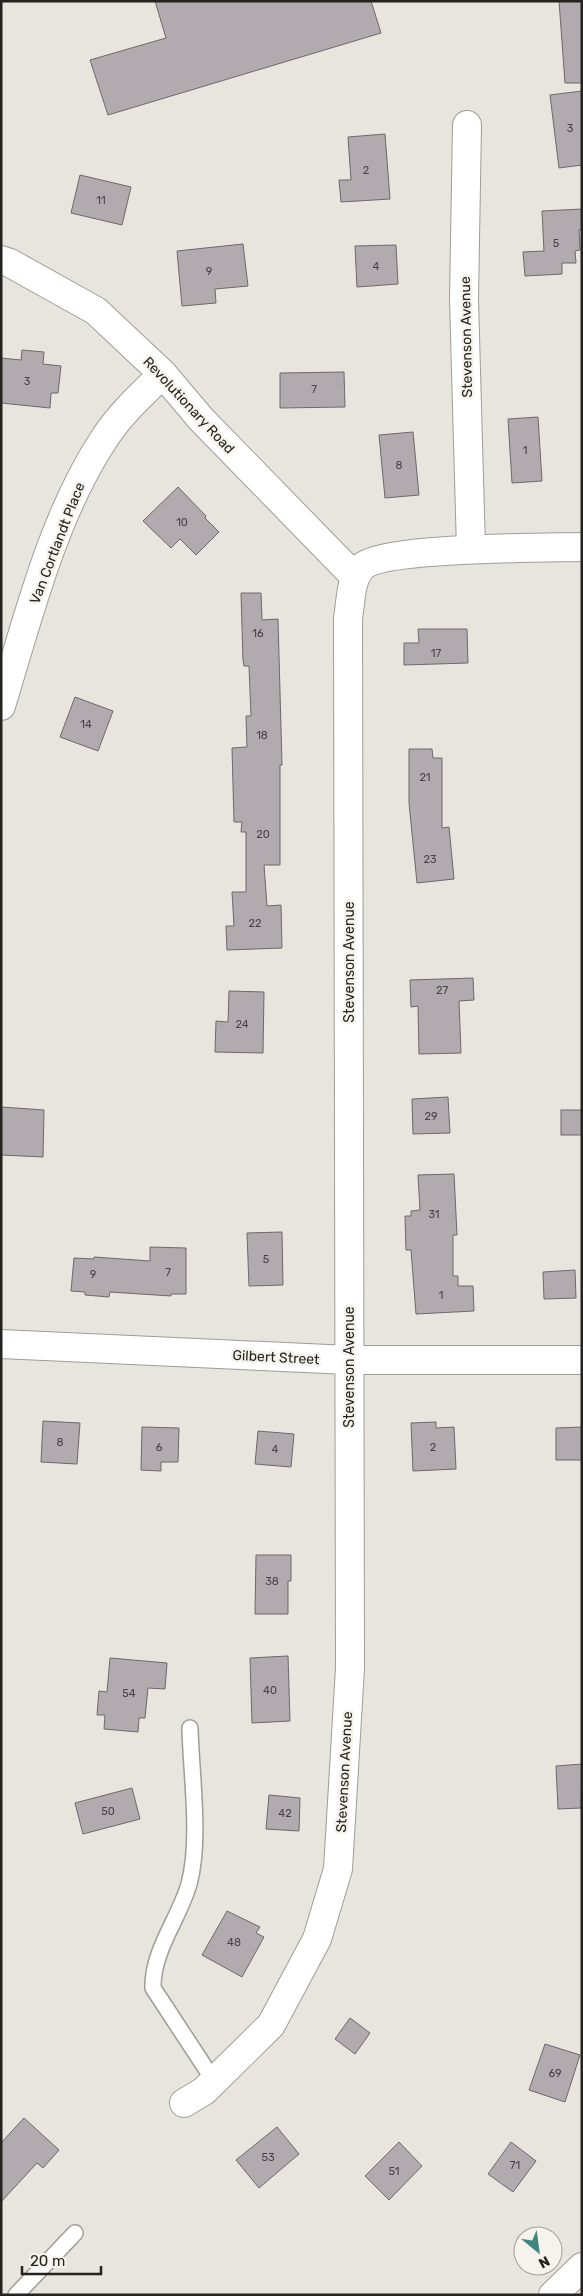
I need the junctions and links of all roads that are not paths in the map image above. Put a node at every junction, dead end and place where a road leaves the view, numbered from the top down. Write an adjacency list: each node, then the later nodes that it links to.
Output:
1 (467, 126): 5 (street, Stevenson Avenue)
2 (1, 260): 3 (street, Revolutionary Road)
3 (163, 374): 6 (street, Revolutionary Road); 7 (street, Van Cortlandt Place)
4 (582, 547): 5 (street)
5 (471, 549): 6 (street)
6 (354, 577): 9 (street, Stevenson Avenue)
7 (1, 706)
8 (1, 1344): 9 (street, Gilbert Street)
9 (349, 1360): 10 (street, Gilbert Street); 12 (street, Stevenson Avenue)
10 (582, 1360)
11 (190, 1728): 12 (lane)
12 (214, 2081): 13 (street, Stevenson Avenue)
13 (184, 2103)
14 (75, 2233): 16 (lane)
15 (582, 2267): 17 (street)
16 (16, 2295)
17 (553, 2295)

